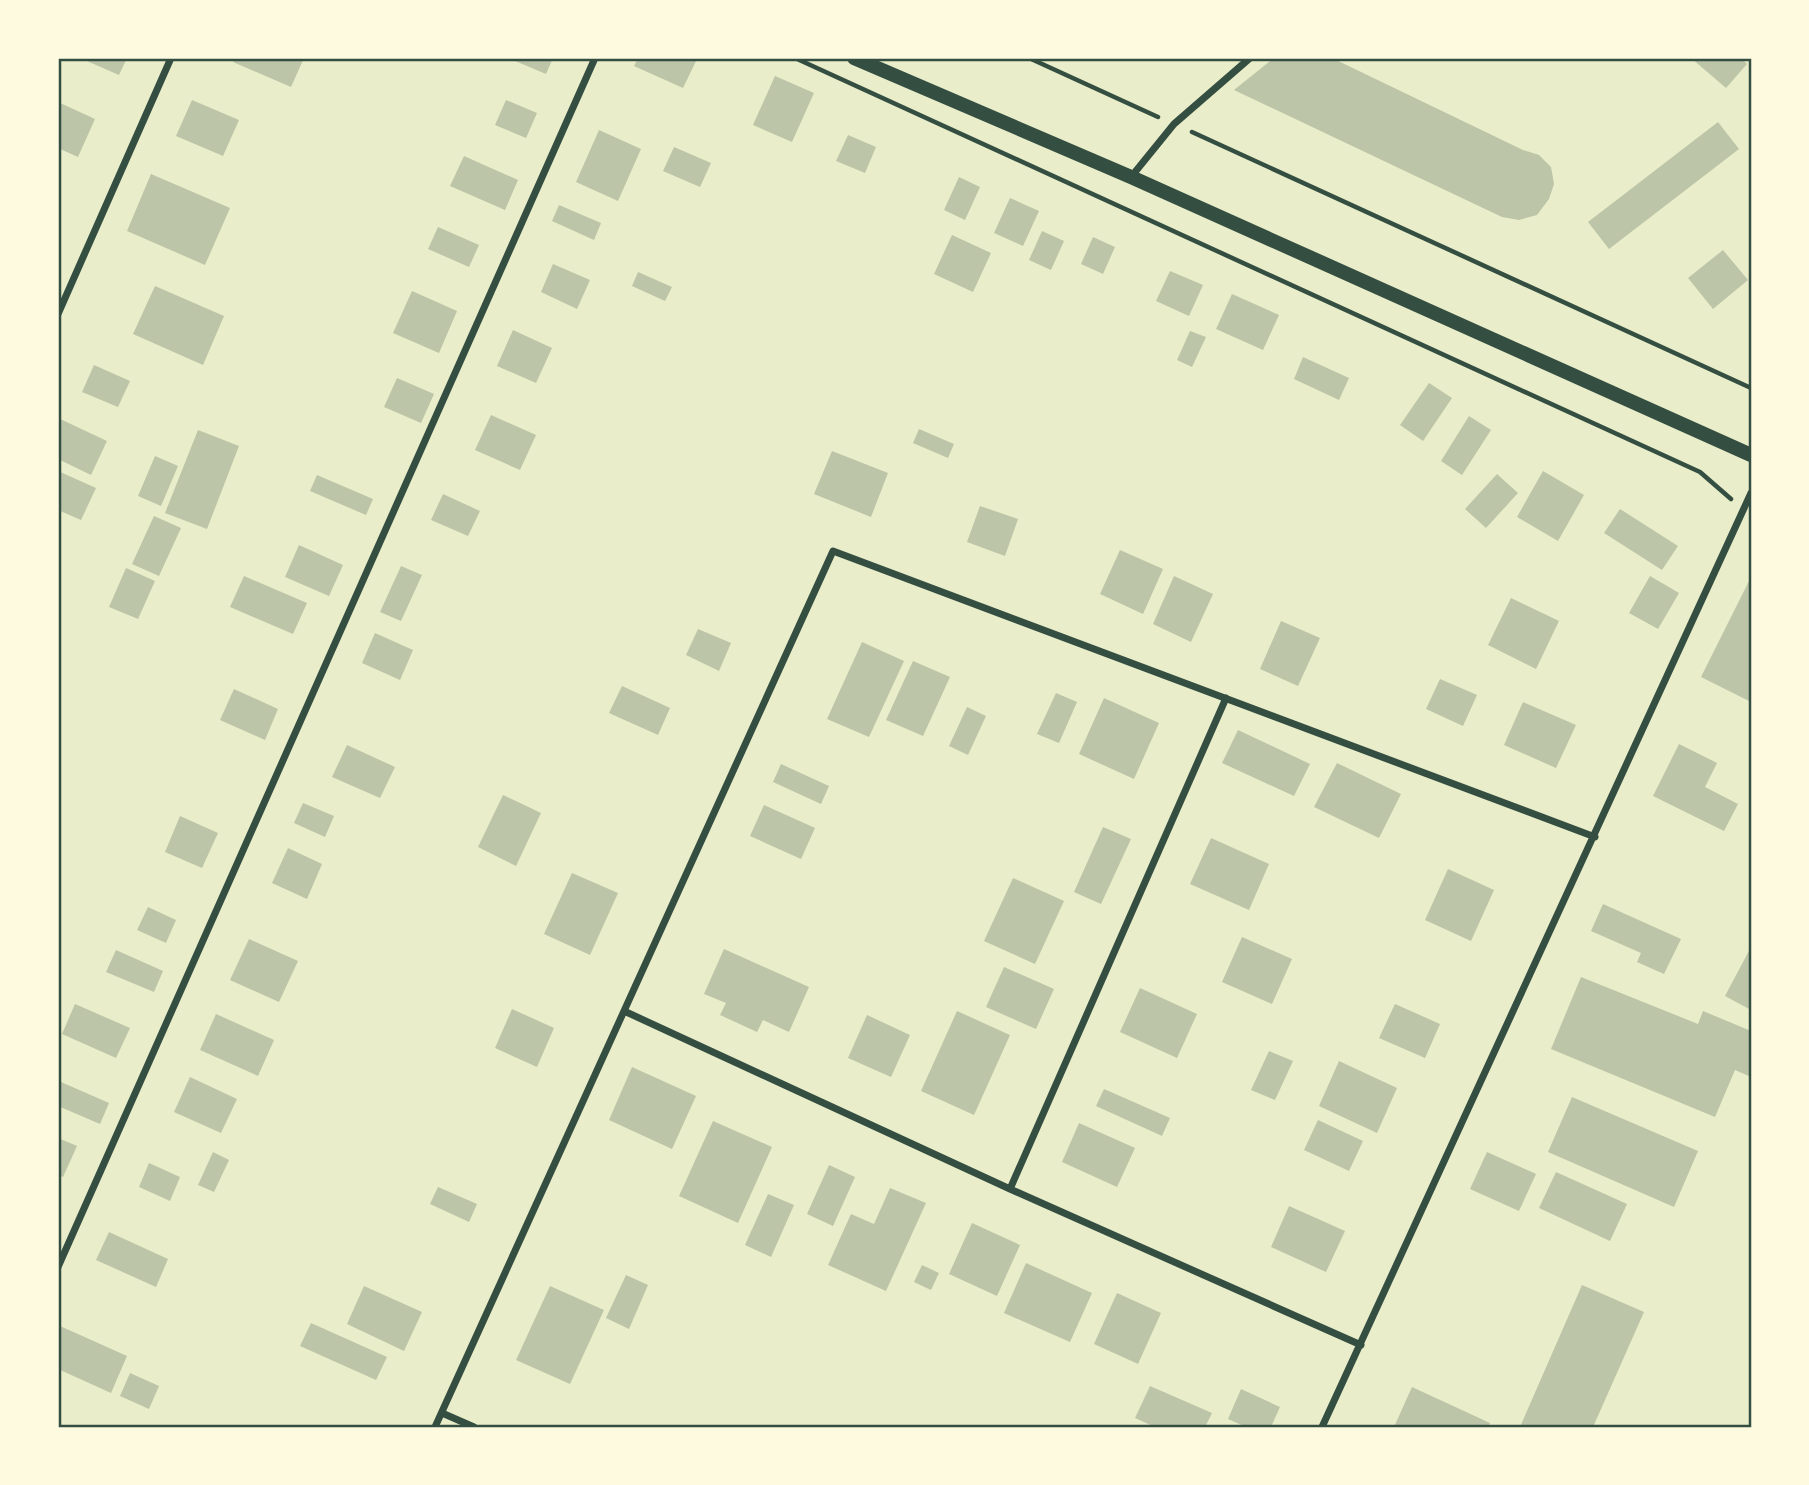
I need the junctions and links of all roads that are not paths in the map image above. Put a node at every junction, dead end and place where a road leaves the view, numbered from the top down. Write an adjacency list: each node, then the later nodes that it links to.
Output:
1 (171, 58): 6 (street)
2 (595, 58): 13 (street)
3 (854, 58): 5 (main road)
4 (1250, 58): 5 (street)
5 (1131, 177): 7 (main road)
6 (58, 314)
7 (1751, 455)
8 (1751, 493): 10 (street)
9 (1226, 698): 10 (street); 11 (street); 12 (street)
10 (1595, 837): 14 (street)
11 (624, 1011): 12 (street); 15 (street)
12 (1010, 1189): 14 (street)
13 (58, 1267)
14 (1361, 1345): 18 (street)
15 (442, 1413): 16 (street); 17 (street)
16 (435, 1427)
17 (474, 1427)
18 (1322, 1427)

